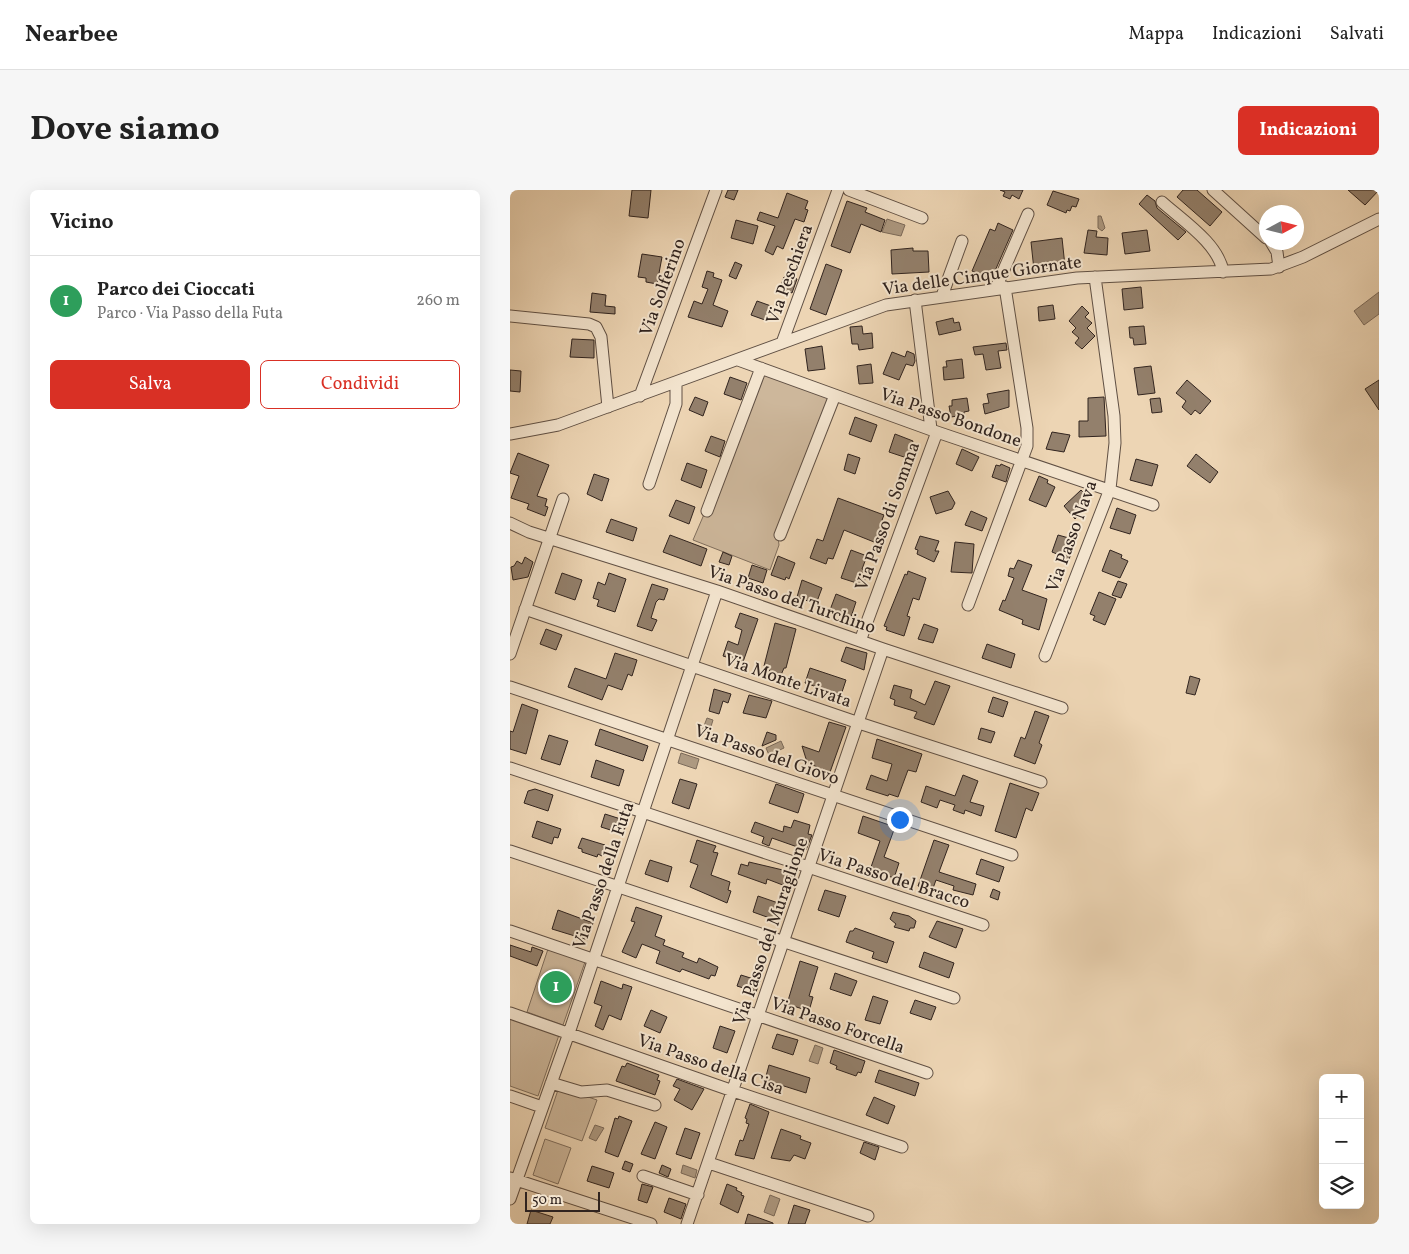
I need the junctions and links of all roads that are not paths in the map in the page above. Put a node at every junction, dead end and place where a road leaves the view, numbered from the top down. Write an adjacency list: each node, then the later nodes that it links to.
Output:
1 (716, 190): 25 (street, Via Solferino)
2 (838, 190): 20 (street, Via Peschiera)
3 (849, 190): 5 (street)
4 (1213, 190): 10 (street)
5 (879, 195): 8 (street)
6 (1162, 202): 14 (street)
7 (1028, 214): 16 (street)
8 (922, 218)
9 (1379, 219): 13 (street, Via delle Cinque Giornate)
10 (1259, 232)
11 (962, 241): 17 (street)
12 (1275, 250): 13 (street)
13 (1278, 267): 14 (street, Via delle Cinque Giornate)
14 (1223, 272): 15 (street, Via delle Cinque Giornate)
15 (1095, 277): 16 (street, Via delle Cinque Giornate); 31 (street, Via Passo Nava)
16 (1000, 287): 17 (street, Via delle Cinque Giornate); 29 (street)
17 (942, 296): 18 (street, Via delle Cinque Giornate)
18 (915, 300): 20 (street, Via delle Cinque Giornate); 27 (street, Via Passo di Somma)
19 (510, 316): 26 (street)
20 (782, 343): 21 (street, Via delle Cinque Giornate)
21 (738, 360): 22 (street, Via Passo Bondone); 23 (street, Via delle Cinque Giornate)
22 (762, 368): 24 (street, Via Passo Bondone); 34 (street)
23 (676, 383): 25 (street, Via delle Cinque Giornate); 30 (street)
24 (835, 395): 27 (street, Via Passo Bondone); 36 (street)
25 (640, 396): 26 (street, Via delle Cinque Giornate)
26 (608, 407): 28 (street, Via delle Cinque Giornate)
27 (934, 431): 29 (street, Via Passo Bondone); 41 (street, Via Passo di Somma)
28 (510, 434)
29 (1024, 461): 31 (street, Via Passo Bondone); 39 (street)
30 (649, 484)
31 (1110, 489): 33 (street, Via Passo Bondone); 44 (street, Via Passo Nava)
32 (563, 499): 37 (street)
33 (1153, 505)
34 (708, 511)
35 (510, 523): 37 (street, Via Passo del Turchino)
36 (780, 535)
37 (549, 538): 38 (street, Via Passo del Turchino); 40 (street)
38 (717, 591): 41 (street, Via Passo del Turchino); 45 (street, Via Passo della Futa)
39 (968, 605)
40 (525, 609): 43 (street); 45 (street, Via Monte Livata)
41 (860, 641): 42 (street, Via Passo del Turchino)
42 (883, 649): 47 (street, Via Passo del Turchino); 48 (street, Via Passo del Muraglione)
43 (510, 654)
44 (1045, 656)
45 (692, 666): 48 (street, Via Monte Livata); 49 (street, Via Passo della Futa)
46 (510, 687): 49 (street, Via Passo del Giovo)
47 (1062, 708)
48 (859, 723): 51 (street, Via Monte Livata); 52 (street, Via Passo del Muraglione)
49 (667, 738): 52 (street, Via Passo del Giovo); 53 (street, Via Passo della Futa)
50 (510, 768): 53 (street, Via Passo del Bracco)
51 (1040, 782)
52 (835, 796): 55 (street, Via Passo del Giovo); 56 (street, Via Passo del Muraglione)
53 (642, 812): 56 (street, Via Passo del Bracco); 57 (street, Via Passo della Futa)
54 (510, 851): 57 (street)
55 (1012, 855)
56 (810, 868): 58 (street, Via Passo del Bracco); 60 (street, Via Passo del Muraglione)
57 (617, 886): 60 (street); 61 (street, Via Passo della Futa)
58 (983, 925)
59 (510, 931): 61 (street, Via Passo Forcella)
60 (784, 942): 62 (street); 64 (street, Via Passo del Muraglione)
61 (593, 959): 64 (street, Via Passo Forcella); 65 (street, Via Passo della Futa)
62 (954, 998)
63 (510, 1013): 65 (street, Via Passo della Cisa)
64 (758, 1016): 66 (street, Via Passo Forcella); 68 (street, Via Passo del Muraglione)
65 (569, 1033): 67 (street, Via Passo della Futa); 68 (street, Via Passo della Cisa)
66 (927, 1073)
67 (551, 1083): 70 (street); 71 (street, Via Passo della Futa)
68 (734, 1091): 72 (street, Via Passo della Cisa); 73 (street, Via Passo del Muraglione)
69 (510, 1096): 71 (street)
70 (655, 1105)
71 (542, 1107): 75 (street, Via Passo della Futa)
72 (902, 1147)
73 (709, 1163): 76 (street, Via Passo del Muraglione); 78 (street)
74 (643, 1176): 76 (street)
75 (513, 1179): 77 (street, Via Passo della Futa); 79 (street)
76 (698, 1195): 80 (street, Via Passo del Muraglione)
77 (510, 1199)
78 (868, 1216)
79 (651, 1224)
80 (688, 1224)

